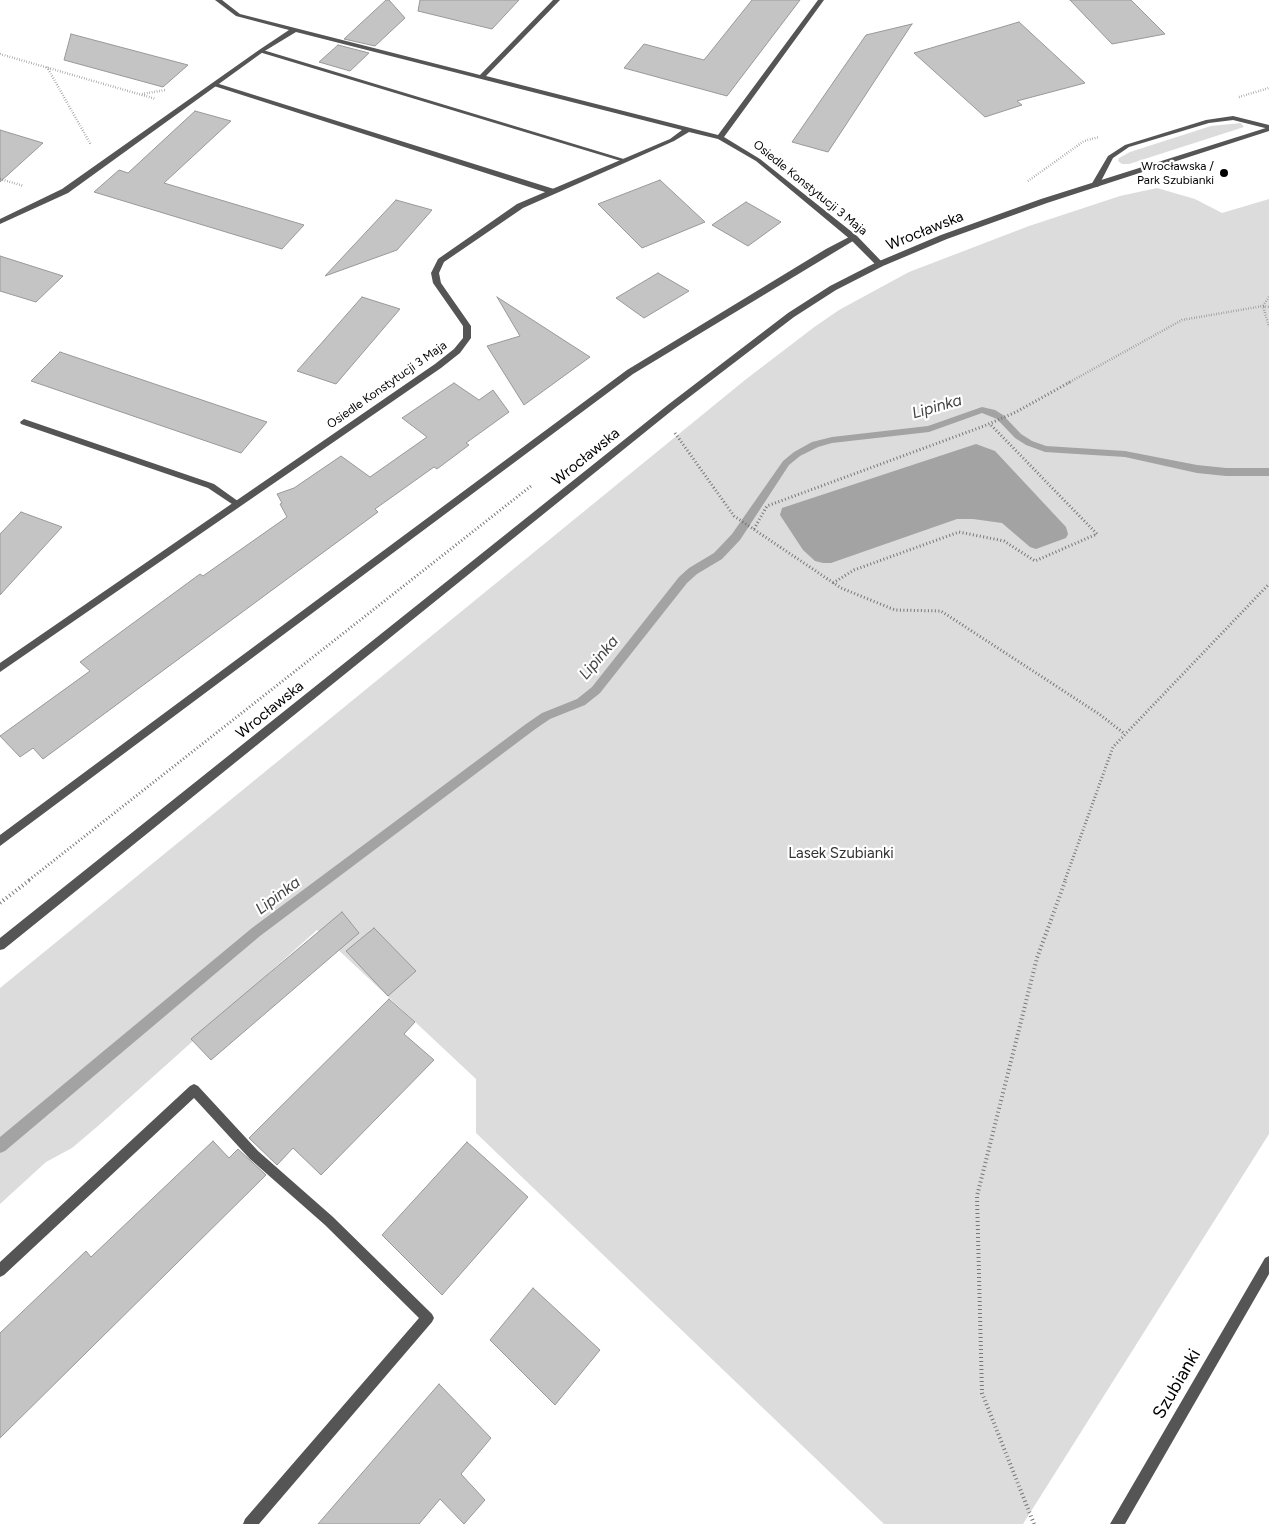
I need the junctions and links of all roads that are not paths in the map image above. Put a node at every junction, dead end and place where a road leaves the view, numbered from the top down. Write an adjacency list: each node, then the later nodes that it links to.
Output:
1 (218, 0): 4 (street, Osiedle Konstytucji 3 Maja)
2 (557, 0): 6 (street)
3 (821, 0): 10 (street)
4 (294, 30): 5 (street); 6 (street, Osiedle Konstytucji 3 Maja)
5 (261, 51): 7 (street); 11 (street)
6 (481, 78): 9 (street, Osiedle Konstytucji 3 Maja)
7 (216, 85): 13 (street); 14 (street)
8 (1269, 128): 12 (street, Wrocławska); 12 (street)
9 (688, 130): 10 (street, Osiedle Konstytucji 3 Maja); 11 (street, Osiedle Konstytucji 3 Maja)
10 (720, 138): 15 (street, Osiedle Konstytucji 3 Maja)
11 (623, 160): 13 (street, Osiedle Konstytucji 3 Maja)
12 (1095, 185): 16 (street, Wrocławska)
13 (552, 191): 18 (street, Osiedle Konstytucji 3 Maja)
14 (0, 222)
15 (854, 238): 16 (street, Osiedle Konstytucji 3 Maja); 20 (street)
16 (880, 264): 21 (street, Wrocławska)
17 (24, 422): 18 (street)
18 (238, 504): 19 (street, Osiedle Konstytucji 3 Maja)
19 (0, 668)
20 (0, 841)
21 (0, 945)
22 (1269, 1262): 25 (street, Szubianki)
23 (0, 1270): 24 (street)
24 (250, 1524)
25 (1117, 1524)

